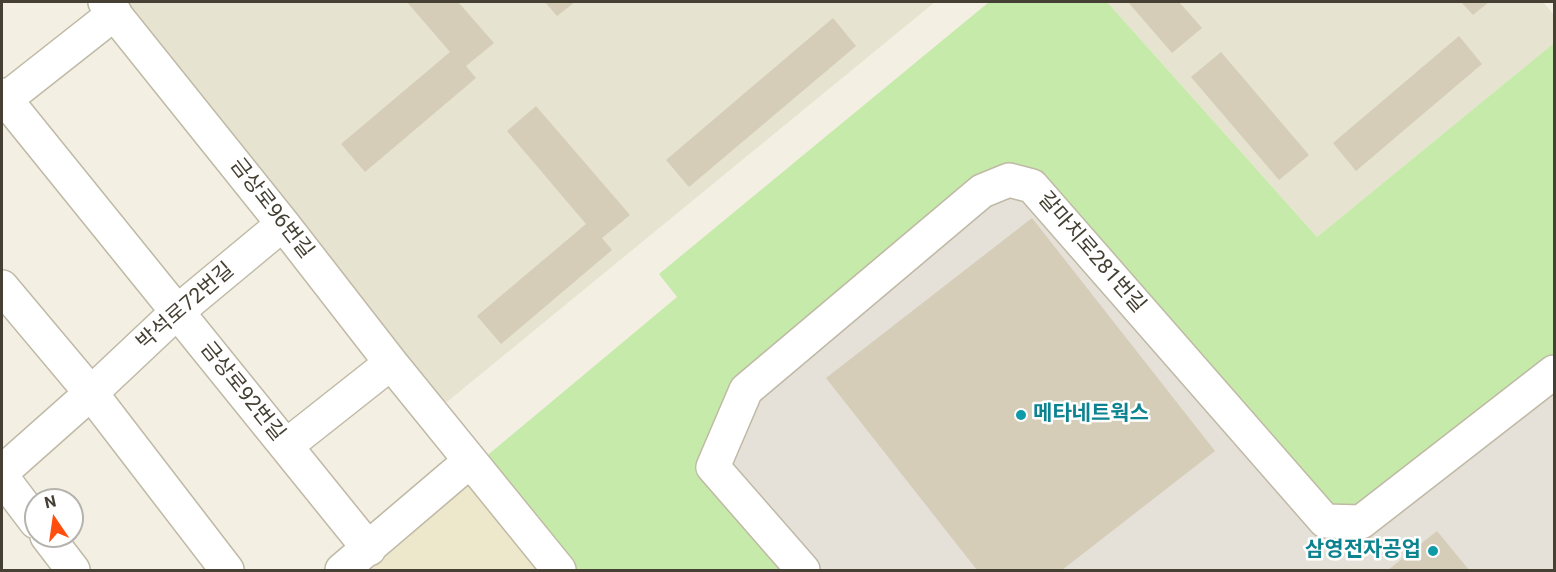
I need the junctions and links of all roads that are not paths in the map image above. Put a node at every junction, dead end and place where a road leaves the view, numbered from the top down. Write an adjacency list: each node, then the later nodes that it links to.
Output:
1 (110, 7): 2 (street); 3 (street, 금상로96번길)
2 (3, 99): 5 (street, 금상로92번길)
3 (283, 224): 5 (street, 박석로72번길); 6 (street, 금상로96번길)
4 (2, 287): 8 (street)
5 (177, 312): 8 (street, 박석로72번길); 9 (street, 금상로92번길)
6 (391, 363): 9 (street); 10 (street, 금상로96번길)
7 (1554, 372): 19 (street, 갈마치로281번길)
8 (91, 393): 11 (street, 박석로72번길); 16 (street)
9 (286, 446): 14 (street, 금상로92번길)
10 (470, 461): 14 (street); 18 (street, 금상로96번길)
11 (2, 475): 12 (street, 박석로72번길)
12 (24, 505)
13 (57, 548): 15 (street)
14 (369, 549): 17 (street)
15 (74, 570)
16 (226, 570)
17 (342, 570)
18 (559, 570)
19 (803, 570)

